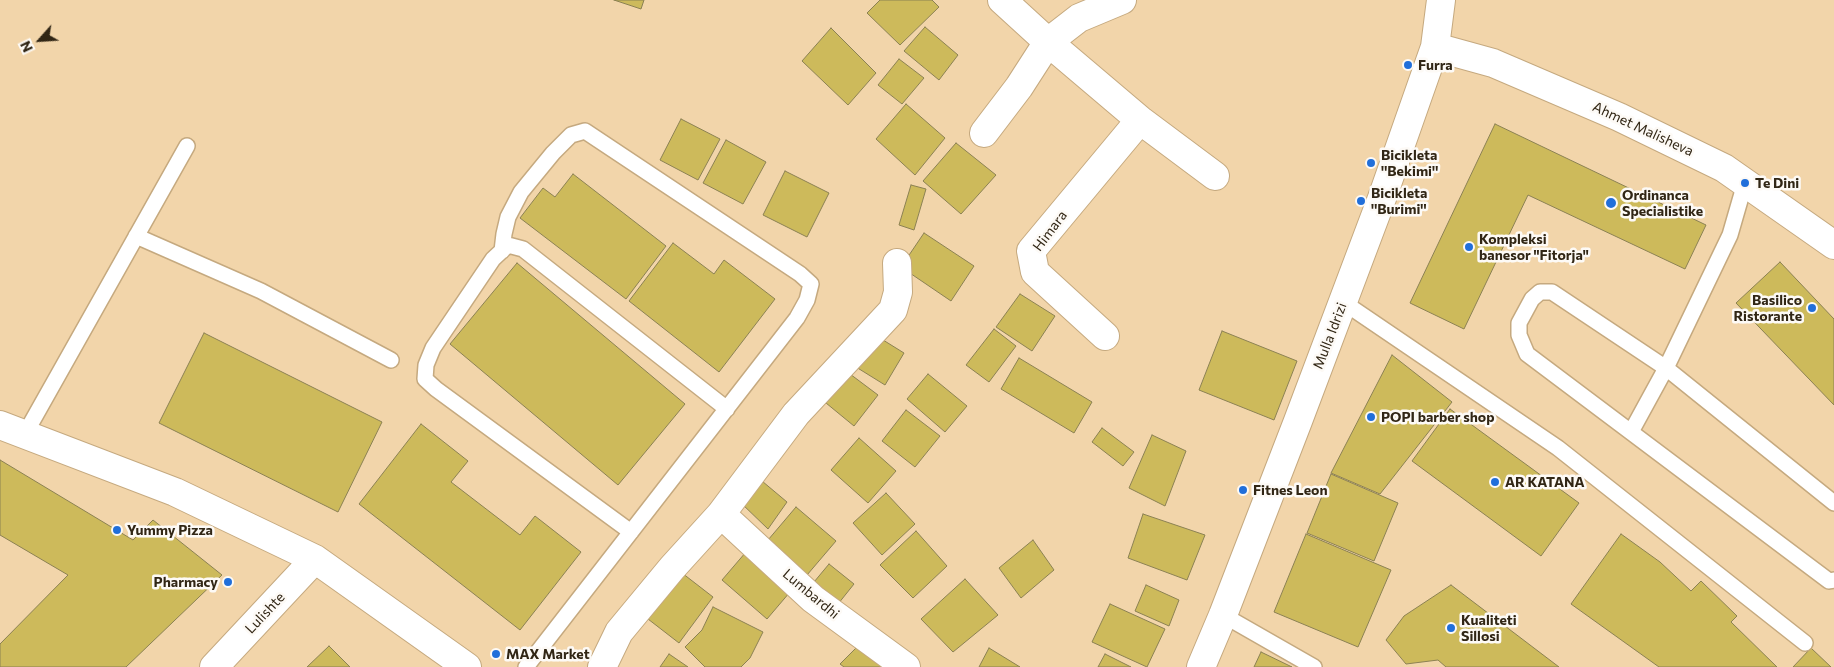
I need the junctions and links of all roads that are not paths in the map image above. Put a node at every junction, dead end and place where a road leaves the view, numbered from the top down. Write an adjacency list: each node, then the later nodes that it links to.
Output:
1 (1002, 0): 4 (street)
2 (1122, 0): 4 (street)
3 (1441, 0): 5 (street, Mulla Idrizi)
4 (1048, 42): 6 (street); 7 (street)
5 (1435, 47): 10 (street, Ahmet Malisheva); 15 (street, Mulla Idrizi)
6 (1140, 120): 9 (street); 16 (street, Himara)
7 (984, 133)
8 (187, 146): 11 (lane)
9 (1214, 176)
10 (1745, 183): 12 (street, Ahmet Malisheva); 18 (lane)
11 (136, 236): 17 (lane); 20 (lane)
12 (1834, 245)
13 (502, 251): 19 (lane); 19 (lane); 24 (lane)
14 (897, 263): 23 (street)
15 (1343, 302): 27 (street, Mulla Idrizi); 28 (lane)
16 (1105, 336)
17 (391, 360)
18 (1666, 368): 21 (lane); 21 (lane); 22 (lane)
19 (727, 409): 24 (lane)
20 (12, 430): 25 (street)
21 (1631, 432): 26 (lane)
22 (1834, 503)
23 (721, 514): 32 (street); 33 (street, Lumbardhi)
24 (631, 532): 31 (lane)
25 (315, 559): 29 (street, Lulishte); 30 (street)
26 (1834, 580)
27 (1223, 615): 34 (street, Mulla Idrizi); 35 (lane)
28 (1805, 643)
29 (214, 667)
30 (467, 667)
31 (526, 667)
32 (602, 667)
33 (906, 667)
34 (1201, 667)
35 (1314, 667)

